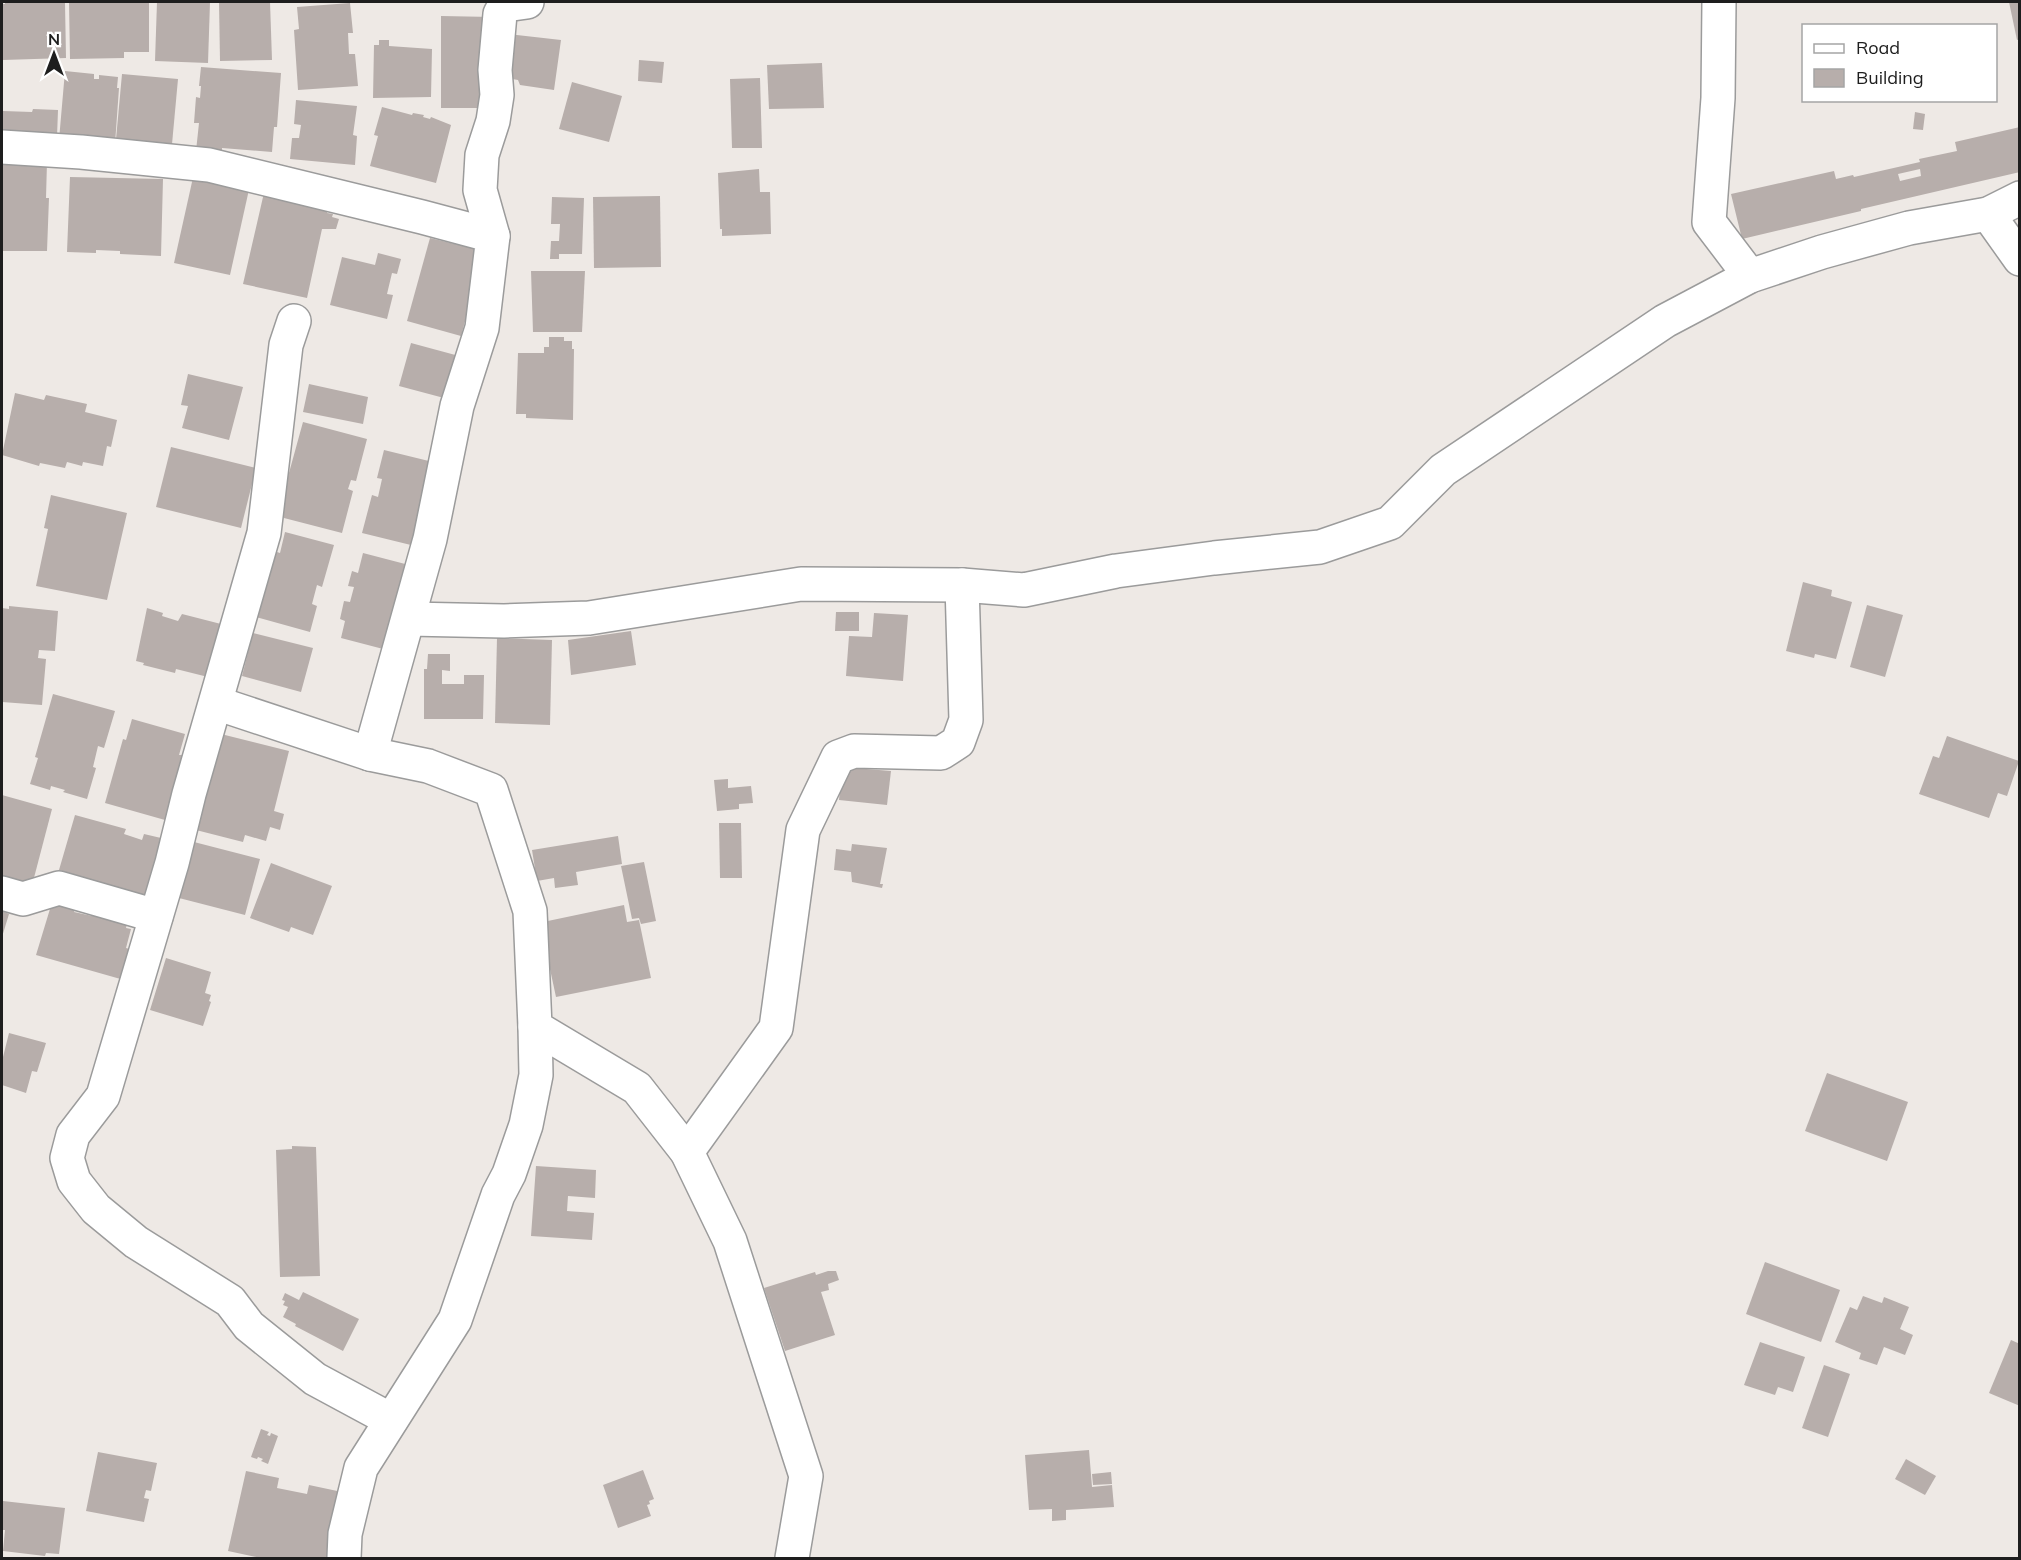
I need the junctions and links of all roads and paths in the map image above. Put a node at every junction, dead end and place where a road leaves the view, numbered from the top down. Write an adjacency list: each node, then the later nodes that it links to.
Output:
1 (527, 2): 6 (street)
2 (1719, 2): 8 (street)
3 (2, 147): 6 (street)
4 (2019, 198): 5 (street)
5 (1988, 214): 7 (street); 8 (street)
6 (494, 236): 11 (street)
7 (2019, 259)
8 (1750, 276): 10 (street)
9 (294, 321): 12 (street)
10 (962, 585): 11 (street); 17 (street)
11 (409, 619): 13 (street)
12 (216, 703): 13 (street); 15 (street)
13 (370, 754): 16 (street)
14 (2, 893): 15 (street)
15 (156, 916): 18 (street)
16 (535, 1027): 17 (street); 18 (street)
17 (687, 1152): 20 (street)
18 (392, 1420): 19 (street)
19 (344, 1558)
20 (792, 1558)

